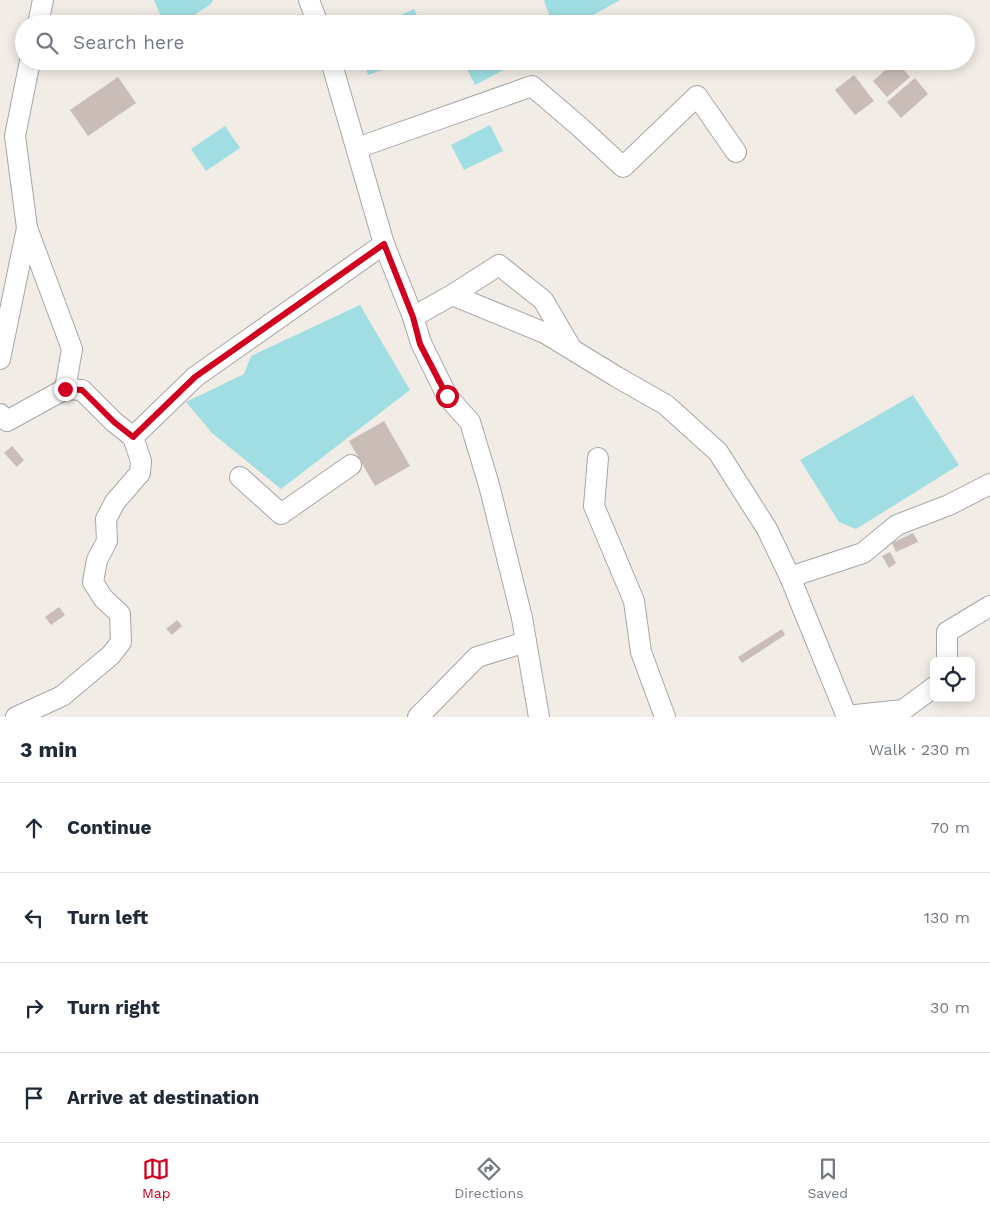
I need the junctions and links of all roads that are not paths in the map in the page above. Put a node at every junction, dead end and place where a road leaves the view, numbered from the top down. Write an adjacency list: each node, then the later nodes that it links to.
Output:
1 (43, 0): 3 (street)
2 (309, 0): 4 (street)
3 (40, 15)
4 (315, 15)
5 (28, 70): 9 (street)
6 (334, 70): 7 (street)
7 (357, 148): 8 (street); 10 (street)
8 (736, 152)
9 (27, 228): 14 (street); 15 (street)
10 (384, 244): 12 (street); 17 (street)
11 (452, 295): 12 (street); 13 (street); 13 (street)
12 (413, 317): 24 (street)
13 (572, 350): 22 (street)
14 (0, 359)
15 (65, 389): 16 (street); 17 (street)
16 (0, 414)
17 (133, 437): 28 (street)
18 (598, 458): 31 (street)
19 (351, 465): 20 (street)
20 (240, 477)
21 (990, 484): 22 (street)
22 (790, 577): 27 (street)
23 (990, 606): 25 (street)
24 (526, 642): 29 (street); 30 (street)
25 (947, 657)
26 (930, 690): 27 (street)
27 (847, 716)
28 (16, 717)
29 (418, 717)
30 (539, 717)
31 (665, 717)

